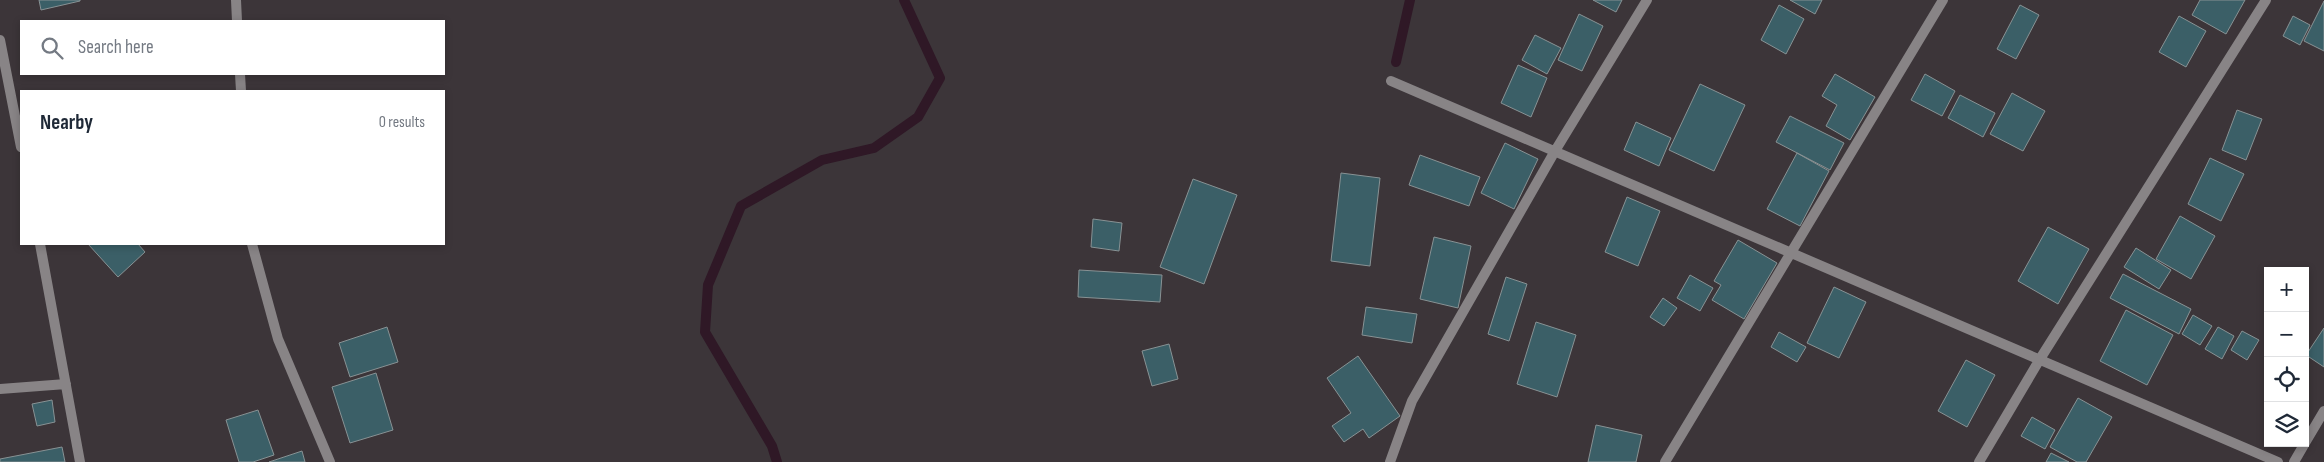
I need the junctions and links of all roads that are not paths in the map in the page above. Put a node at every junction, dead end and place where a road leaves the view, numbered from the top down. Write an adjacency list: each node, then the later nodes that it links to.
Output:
1 (236, 0): 5 (street)
2 (1647, 0): 11 (street)
3 (1943, 0): 14 (street)
4 (2266, 0): 15 (street)
5 (237, 20)
6 (0, 40): 10 (street)
7 (240, 75): 9 (street)
8 (1392, 81): 11 (street)
9 (241, 90)
10 (20, 142)
11 (1556, 152): 14 (street); 23 (street)
12 (40, 245): 16 (street)
13 (252, 245): 22 (street)
14 (1790, 252): 15 (street); 24 (street)
15 (2040, 359): 25 (street); 26 (street)
16 (66, 384): 17 (street); 21 (street)
17 (0, 389)
18 (2324, 411): 19 (street)
19 (2309, 436)
20 (2303, 447): 27 (street)
21 (80, 462)
22 (330, 462)
23 (1390, 462)
24 (1665, 462)
25 (1979, 462)
26 (2278, 462)
27 (2294, 462)

